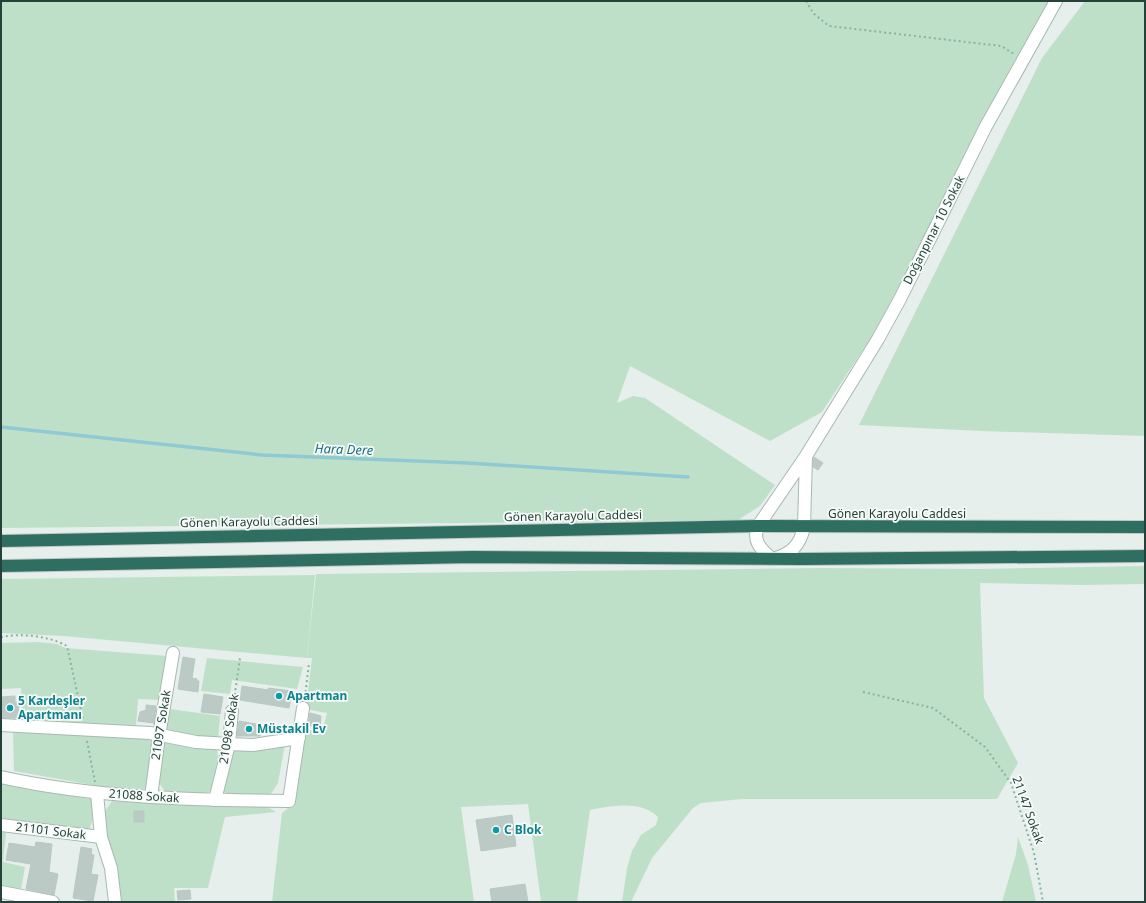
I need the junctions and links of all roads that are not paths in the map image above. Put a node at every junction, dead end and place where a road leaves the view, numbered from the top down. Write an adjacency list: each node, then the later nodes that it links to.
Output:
1 (1056, 1): 2 (street, Doğanpınar 10 Sokak)
2 (806, 456): 3 (street, Doğanpınar 10 Sokak); 4 (street)
3 (758, 526): 4 (highway, Gönen Karayolu Caddesi); 6 (highway, Gönen Karayolu Caddesi); 8 (street)
4 (804, 528): 5 (highway, Gönen Karayolu Caddesi); 8 (street)
5 (1145, 528)
6 (1, 541)
7 (1145, 556): 8 (highway)
8 (772, 559): 9 (highway)
9 (1, 566)
10 (173, 654): 14 (street, 21097 Sokak)
11 (303, 708): 15 (street)
12 (232, 711): 16 (street, 21098 Sokak)
13 (1, 725): 14 (street)
14 (158, 736): 16 (street); 19 (street, 21097 Sokak)
15 (299, 738): 16 (street); 20 (street, 21088 Sokak)
16 (229, 744): 20 (street, 21098 Sokak)
17 (1, 777): 18 (street, 21088 Sokak)
18 (97, 793): 19 (street, 21088 Sokak); 22 (street)
19 (151, 797): 20 (street, 21088 Sokak)
20 (215, 800)
21 (1, 825): 22 (street, 21101 Sokak)
22 (101, 837): 25 (street)
23 (1, 892): 24 (street)
24 (53, 902)
25 (115, 902)

